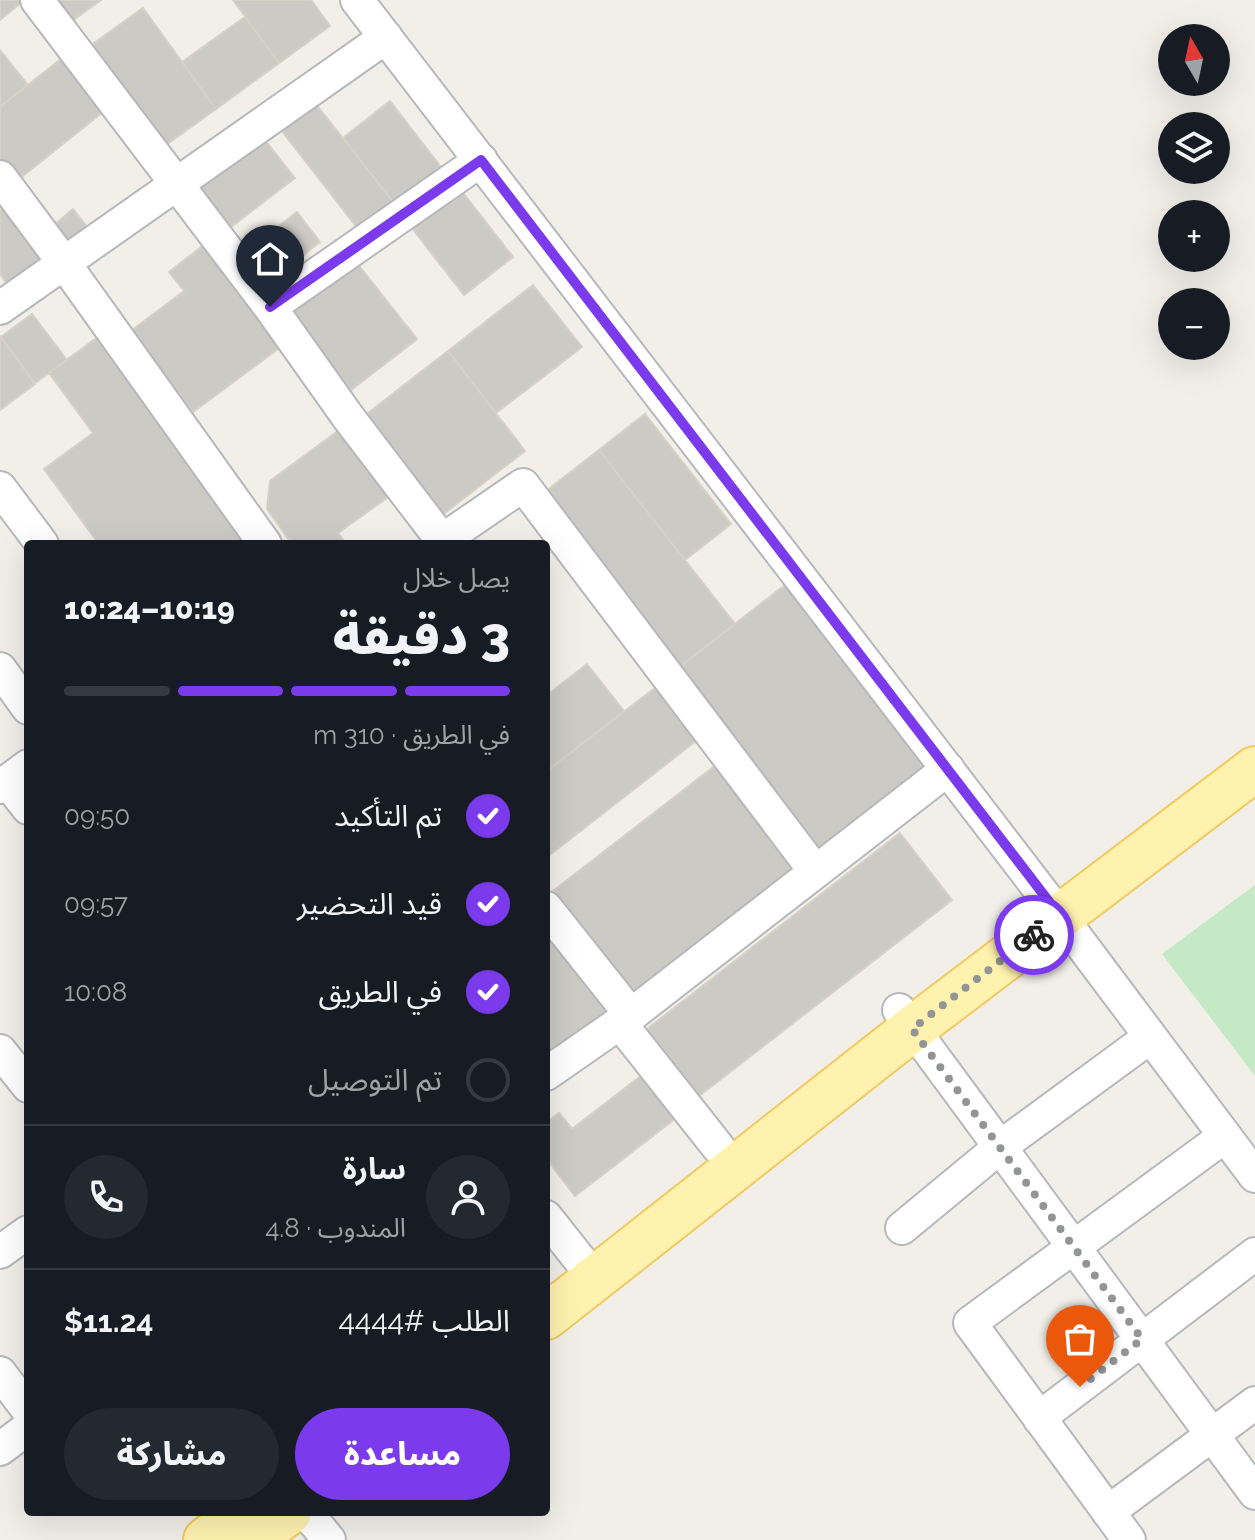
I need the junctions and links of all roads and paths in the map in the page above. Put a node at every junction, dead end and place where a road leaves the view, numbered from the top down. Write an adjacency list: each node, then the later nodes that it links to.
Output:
1 (37, 0): 6 (street)
2 (357, 0): 3 (street)
3 (386, 37): 4 (street); 6 (street)
4 (481, 160): 8 (street); 18 (street)
5 (0, 177): 7 (street)
6 (177, 184): 7 (street); 8 (street)
7 (64, 263): 9 (street); 12 (street)
8 (270, 307): 13 (street)
9 (0, 308)
10 (2, 496): 11 (street)
11 (39, 540)
12 (262, 540)
13 (439, 540)
14 (443, 540): 22 (street)
15 (0, 669): 16 (street)
16 (24, 702)
17 (1255, 739): 23 (main road)
18 (948, 769): 22 (street); 23 (street)
19 (1255, 769): 23 (main road)
20 (12, 778): 21 (street)
21 (24, 800)
22 (815, 871): 25 (street)
23 (1053, 907): 26 (main road); 27 (street)
24 (550, 914): 25 (street)
25 (626, 1019): 29 (street); 32 (street)
26 (906, 1020): 32 (main road); 33 (street); 41 (main road)
27 (1150, 1037): 31 (street); 33 (street)
28 (0, 1051): 30 (street)
29 (550, 1071)
30 (24, 1081)
31 (1225, 1136): 34 (street); 38 (street)
32 (718, 1147): 41 (main road)
33 (1000, 1147): 36 (street); 38 (street)
34 (1255, 1176)
35 (550, 1225): 41 (street)
36 (902, 1228)
37 (24, 1235): 39 (street)
38 (1074, 1247): 43 (street); 47 (street)
39 (0, 1252)
40 (1255, 1254): 43 (street)
41 (574, 1274): 42 (main road)
42 (550, 1311)
43 (1142, 1339): 47 (street); 49 (street)
44 (0, 1373): 46 (street)
45 (1255, 1403): 49 (street)
46 (24, 1405)
47 (1039, 1418): 52 (street)
48 (24, 1431): 50 (street)
49 (1213, 1435): 51 (street); 52 (street)
50 (0, 1449)
51 (1255, 1493)
52 (1108, 1512): 56 (street)
53 (273, 1522): 54 (main road); 55 (street)
54 (206, 1540)
55 (329, 1540)
56 (1129, 1540)

